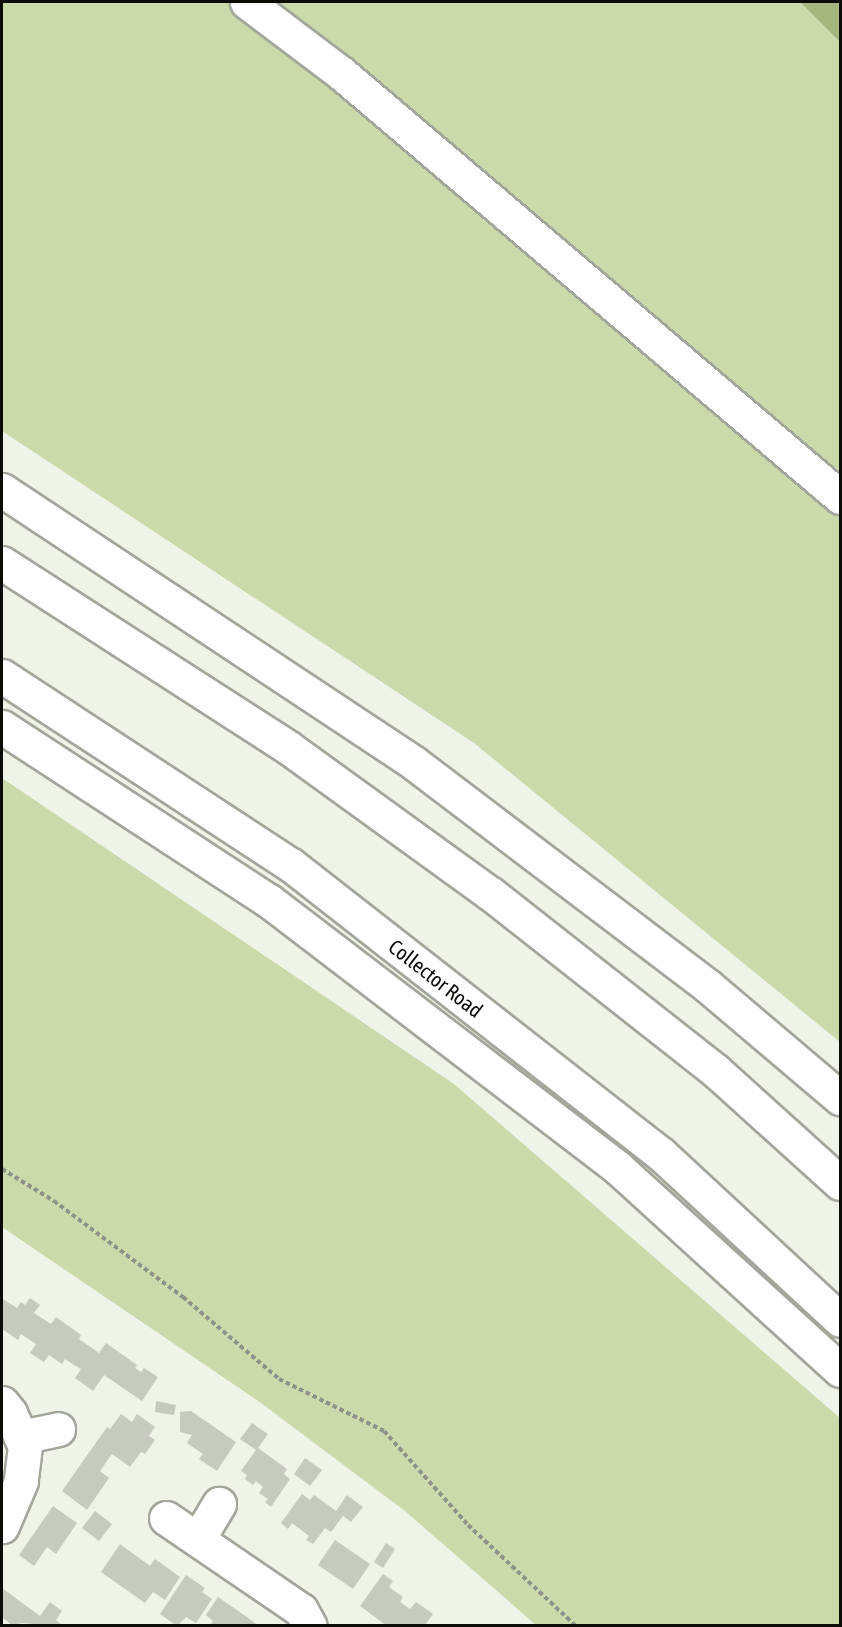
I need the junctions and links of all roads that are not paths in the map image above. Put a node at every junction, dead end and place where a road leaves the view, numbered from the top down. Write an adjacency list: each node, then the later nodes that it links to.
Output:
1 (247, 2): 3 (main road)
2 (2, 490): 7 (main road)
3 (840, 496)
4 (2, 563): 8 (main road)
5 (2, 676): 9 (main road, Collector Road)
6 (2, 727): 10 (main road, Collector Road)
7 (840, 1098)
8 (840, 1183)
9 (840, 1320)
10 (840, 1370)
11 (2, 1403): 13 (main road)
12 (58, 1429): 13 (main road)
13 (21, 1437): 16 (main road)
14 (219, 1504): 17 (main road)
15 (166, 1518): 17 (main road)
16 (2, 1526)
17 (198, 1539): 18 (main road)
18 (310, 1626)

